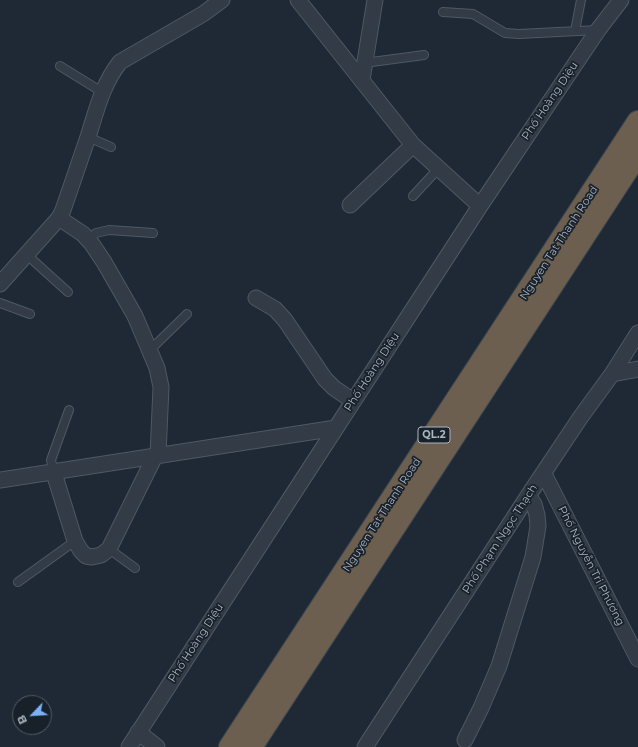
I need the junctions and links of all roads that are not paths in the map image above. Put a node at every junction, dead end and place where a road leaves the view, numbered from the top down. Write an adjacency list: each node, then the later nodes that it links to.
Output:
1 (221, 0): 13 (street)
2 (298, 0): 12 (street)
3 (375, 0): 10 (street)
4 (581, 0): 8 (lane)
5 (621, 0): 7 (street, Phố Hoàng Diệu)
6 (443, 12): 8 (lane)
7 (598, 30): 8 (lane); 22 (street, Phố Hoàng Diệu)
8 (575, 31)
9 (424, 55): 10 (lane)
10 (364, 63): 12 (street)
11 (60, 66): 13 (lane)
12 (362, 80): 16 (street)
13 (102, 92): 15 (street)
14 (638, 122): 54 (highway, Nguyen Tat Thanh Road / QL.2)
15 (88, 138): 17 (lane); 23 (street)
16 (412, 145): 19 (street); 21 (street)
17 (111, 146)
18 (638, 153): 55 (highway, Nguyen Tat Thanh Road / QL.2)
19 (438, 169): 20 (lane); 22 (street)
20 (413, 196)
21 (350, 205)
22 (480, 206): 37 (street, Phố Hoàng Diệu)
23 (59, 218): 25 (street); 26 (street)
24 (152, 233): 25 (lane)
25 (88, 240): 34 (street)
26 (26, 254): 27 (street); 28 (lane)
27 (0, 284)
28 (68, 292)
29 (256, 298): 37 (street)
30 (0, 303): 31 (lane)
31 (30, 314)
32 (187, 314): 34 (lane)
33 (638, 333): 36 (street, Phố Phạm Ngọc Thạch)
34 (149, 351): 40 (street)
35 (638, 369): 36 (street)
36 (612, 374): 42 (street, Phố Phạm Ngọc Thạch)
37 (353, 401): 39 (street, Phố Hoàng Diệu)
38 (69, 410): 41 (lane)
39 (336, 428): 40 (street); 50 (street, Phố Hoàng Diệu)
40 (156, 456): 41 (street); 46 (street)
41 (54, 473): 43 (street); 45 (street)
42 (544, 474): 44 (street, Phố Phạm Ngọc Thạch); 49 (street, Phố Nguyễn Tri Phương)
43 (0, 480)
44 (528, 496): 51 (street); 56 (street, Phố Phạm Ngọc Thạch)
45 (75, 541): 46 (street); 48 (lane)
46 (109, 549): 47 (lane)
47 (135, 568)
48 (18, 582)
49 (636, 650)
50 (138, 732): 52 (street, Phố Hoàng Diệu); 53 (street)
51 (465, 740)
52 (129, 747)
53 (157, 747)
54 (230, 747)
55 (251, 747)
56 (365, 747)

